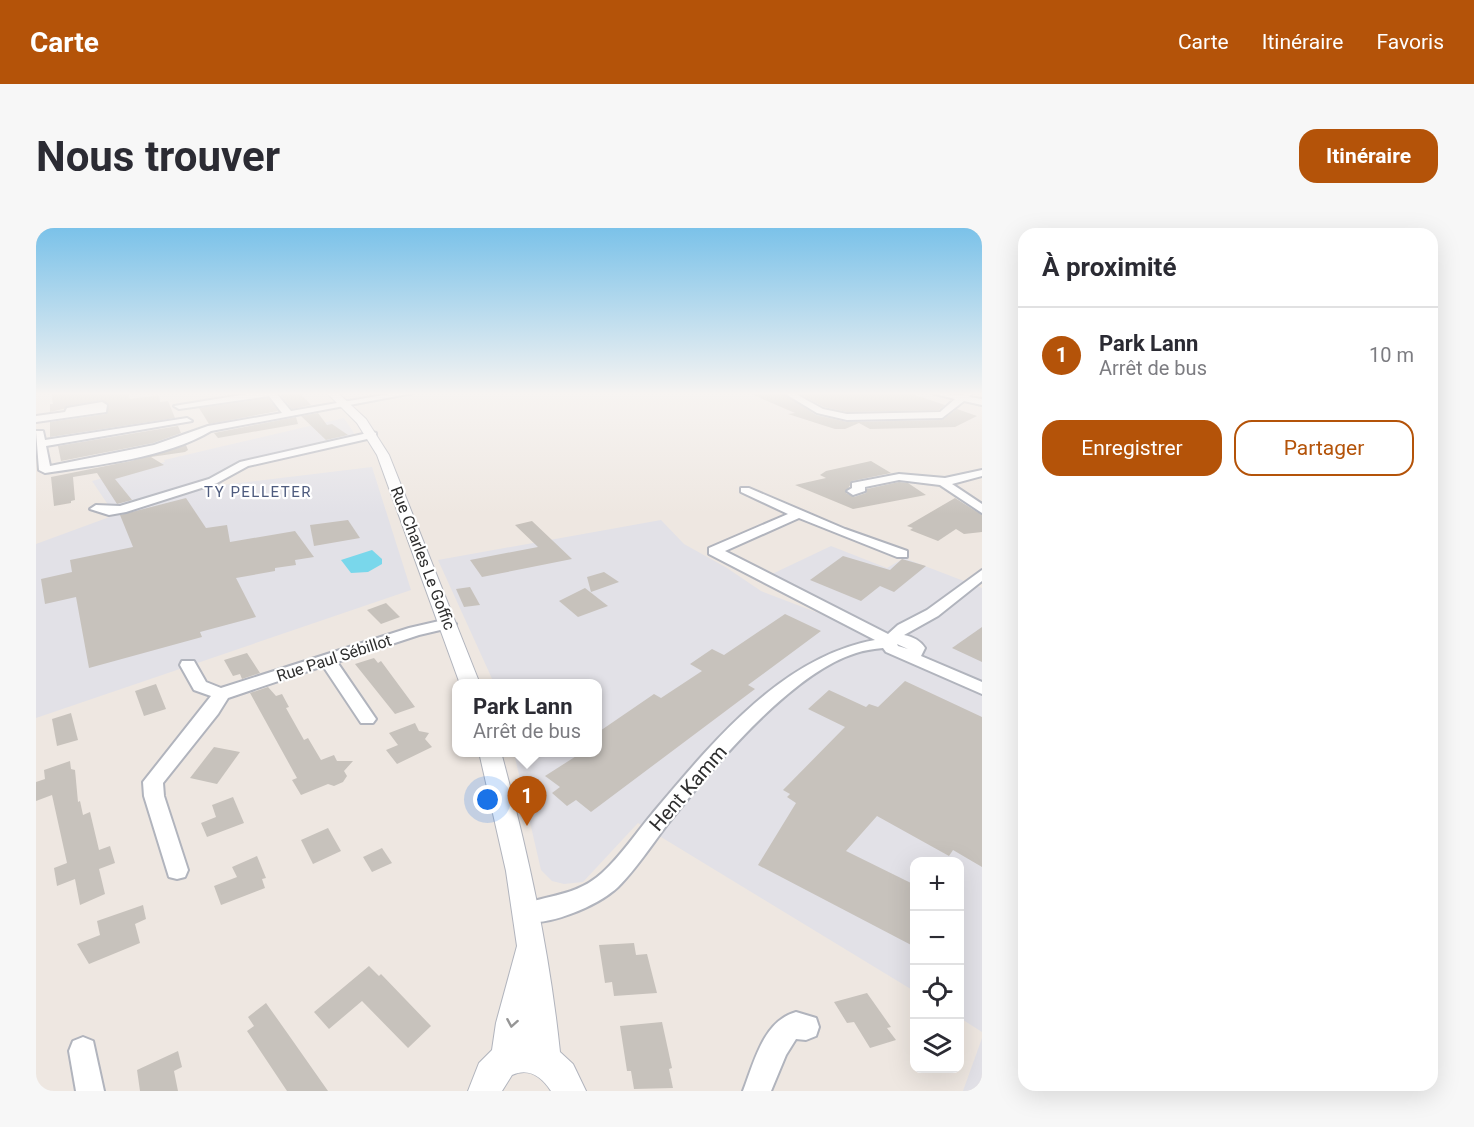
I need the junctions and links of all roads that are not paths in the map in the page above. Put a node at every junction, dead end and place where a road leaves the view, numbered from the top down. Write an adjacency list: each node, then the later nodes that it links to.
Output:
1 (87, 433): 2 (street)
2 (201, 433)
3 (372, 435): 8 (street); 13 (street, Rue Charles Le Goffic)
4 (982, 473): 5 (street)
5 (946, 482): 7 (street); 9 (street)
6 (745, 490): 10 (street)
7 (853, 491)
8 (96, 509)
9 (982, 510)
10 (798, 514): 11 (street); 15 (street)
11 (902, 554)
12 (982, 574): 14 (street)
13 (448, 624): 16 (street, Rue Paul Sébillot); 18 (street, Rue Charles Le Goffic)
14 (917, 624): 15 (street); 15 (street)
15 (901, 646): 19 (street, Hent Kamm); 24 (street, Hent Kamm)
16 (327, 660): 20 (street, Rue Paul Sébillot); 21 (street)
17 (188, 665): 20 (street)
18 (468, 679)
19 (976, 686)
20 (221, 694): 23 (street)
21 (366, 719)
22 (491, 757): 24 (street)
23 (177, 870)
24 (526, 913): 25 (street)
25 (531, 946): 28 (street); 29 (street, one-way to 29)
26 (806, 1028): 33 (street)
27 (84, 1051): 31 (street)
28 (544, 1058): 29 (street); 32 (street)
29 (507, 1059): 30 (street)
30 (482, 1090)
31 (90, 1091)
32 (569, 1091)
33 (757, 1091)

